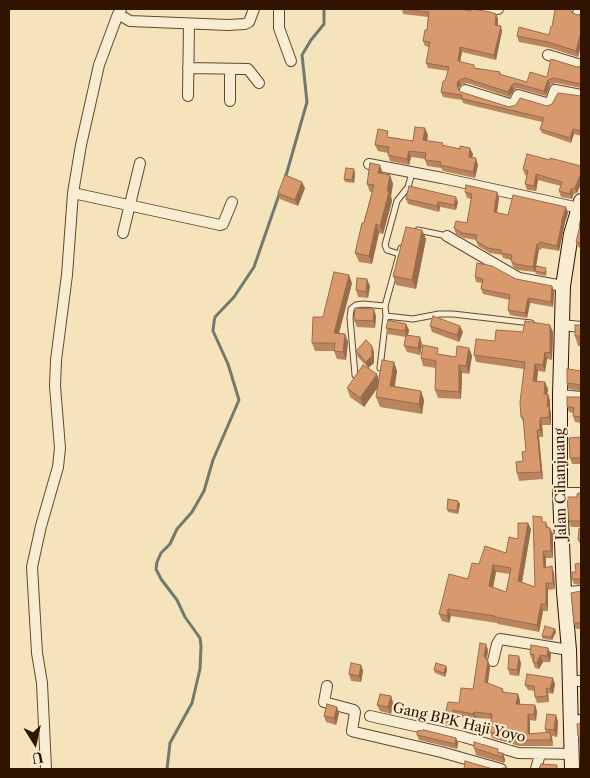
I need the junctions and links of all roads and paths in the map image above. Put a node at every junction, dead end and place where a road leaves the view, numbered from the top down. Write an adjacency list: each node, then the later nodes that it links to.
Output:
1 (254, 9): 6 (street)
2 (279, 9): 8 (street)
3 (487, 9): 4 (street)
4 (498, 9)
5 (119, 12): 6 (street); 20 (street)
6 (189, 24): 10 (street)
7 (548, 56): 9 (street)
8 (290, 61)
9 (581, 65)
10 (188, 68): 11 (street); 15 (street)
11 (230, 69): 12 (street); 16 (street)
12 (259, 83)
13 (464, 90): 14 (street)
14 (581, 95)
15 (188, 96)
16 (230, 101)
17 (140, 163): 22 (street)
18 (369, 164): 19 (street)
19 (412, 173): 23 (street); 28 (lane)
20 (73, 194): 22 (street); 51 (street)
21 (232, 202): 22 (street)
22 (130, 205): 25 (street)
23 (580, 205): 29 (main road, Jalan Cihanjuang)
24 (409, 231): 26 (lane)
25 (123, 233)
26 (446, 236): 29 (street)
27 (403, 240): 28 (lane)
28 (399, 254): 30 (lane)
29 (563, 286): 34 (main road, Jalan Cihanjuang)
30 (385, 306): 31 (lane); 36 (lane)
31 (386, 316): 32 (lane); 35 (lane)
32 (534, 324)
33 (581, 326): 34 (street)
34 (560, 327): 37 (main road, Jalan Cihanjuang)
35 (380, 368)
36 (356, 375)
37 (560, 395): 38 (street); 39 (main road, Jalan Cihanjuang)
38 (581, 397)
39 (560, 493): 40 (street); 42 (main road, Jalan Cihanjuang)
40 (581, 493)
41 (581, 591): 42 (street)
42 (564, 592): 43 (main road, Jalan Cihanjuang)
43 (569, 650): 44 (street); 45 (main road, Jalan Cihanjuang)
44 (493, 661)
45 (576, 681): 48 (main road, Jalan Cihanjuang)
46 (328, 686): 52 (street)
47 (370, 716): 49 (street, Gang BPK Haji Yoyo)
48 (576, 721): 50 (main road, Jalan Cihanjuang)
49 (540, 754): 50 (street, Gang BPK Haji Yoyo); 53 (street)
50 (572, 754): 54 (main road, Jalan Cihanjuang)
51 (46, 769)
52 (498, 769)
53 (536, 769)
54 (572, 769)

